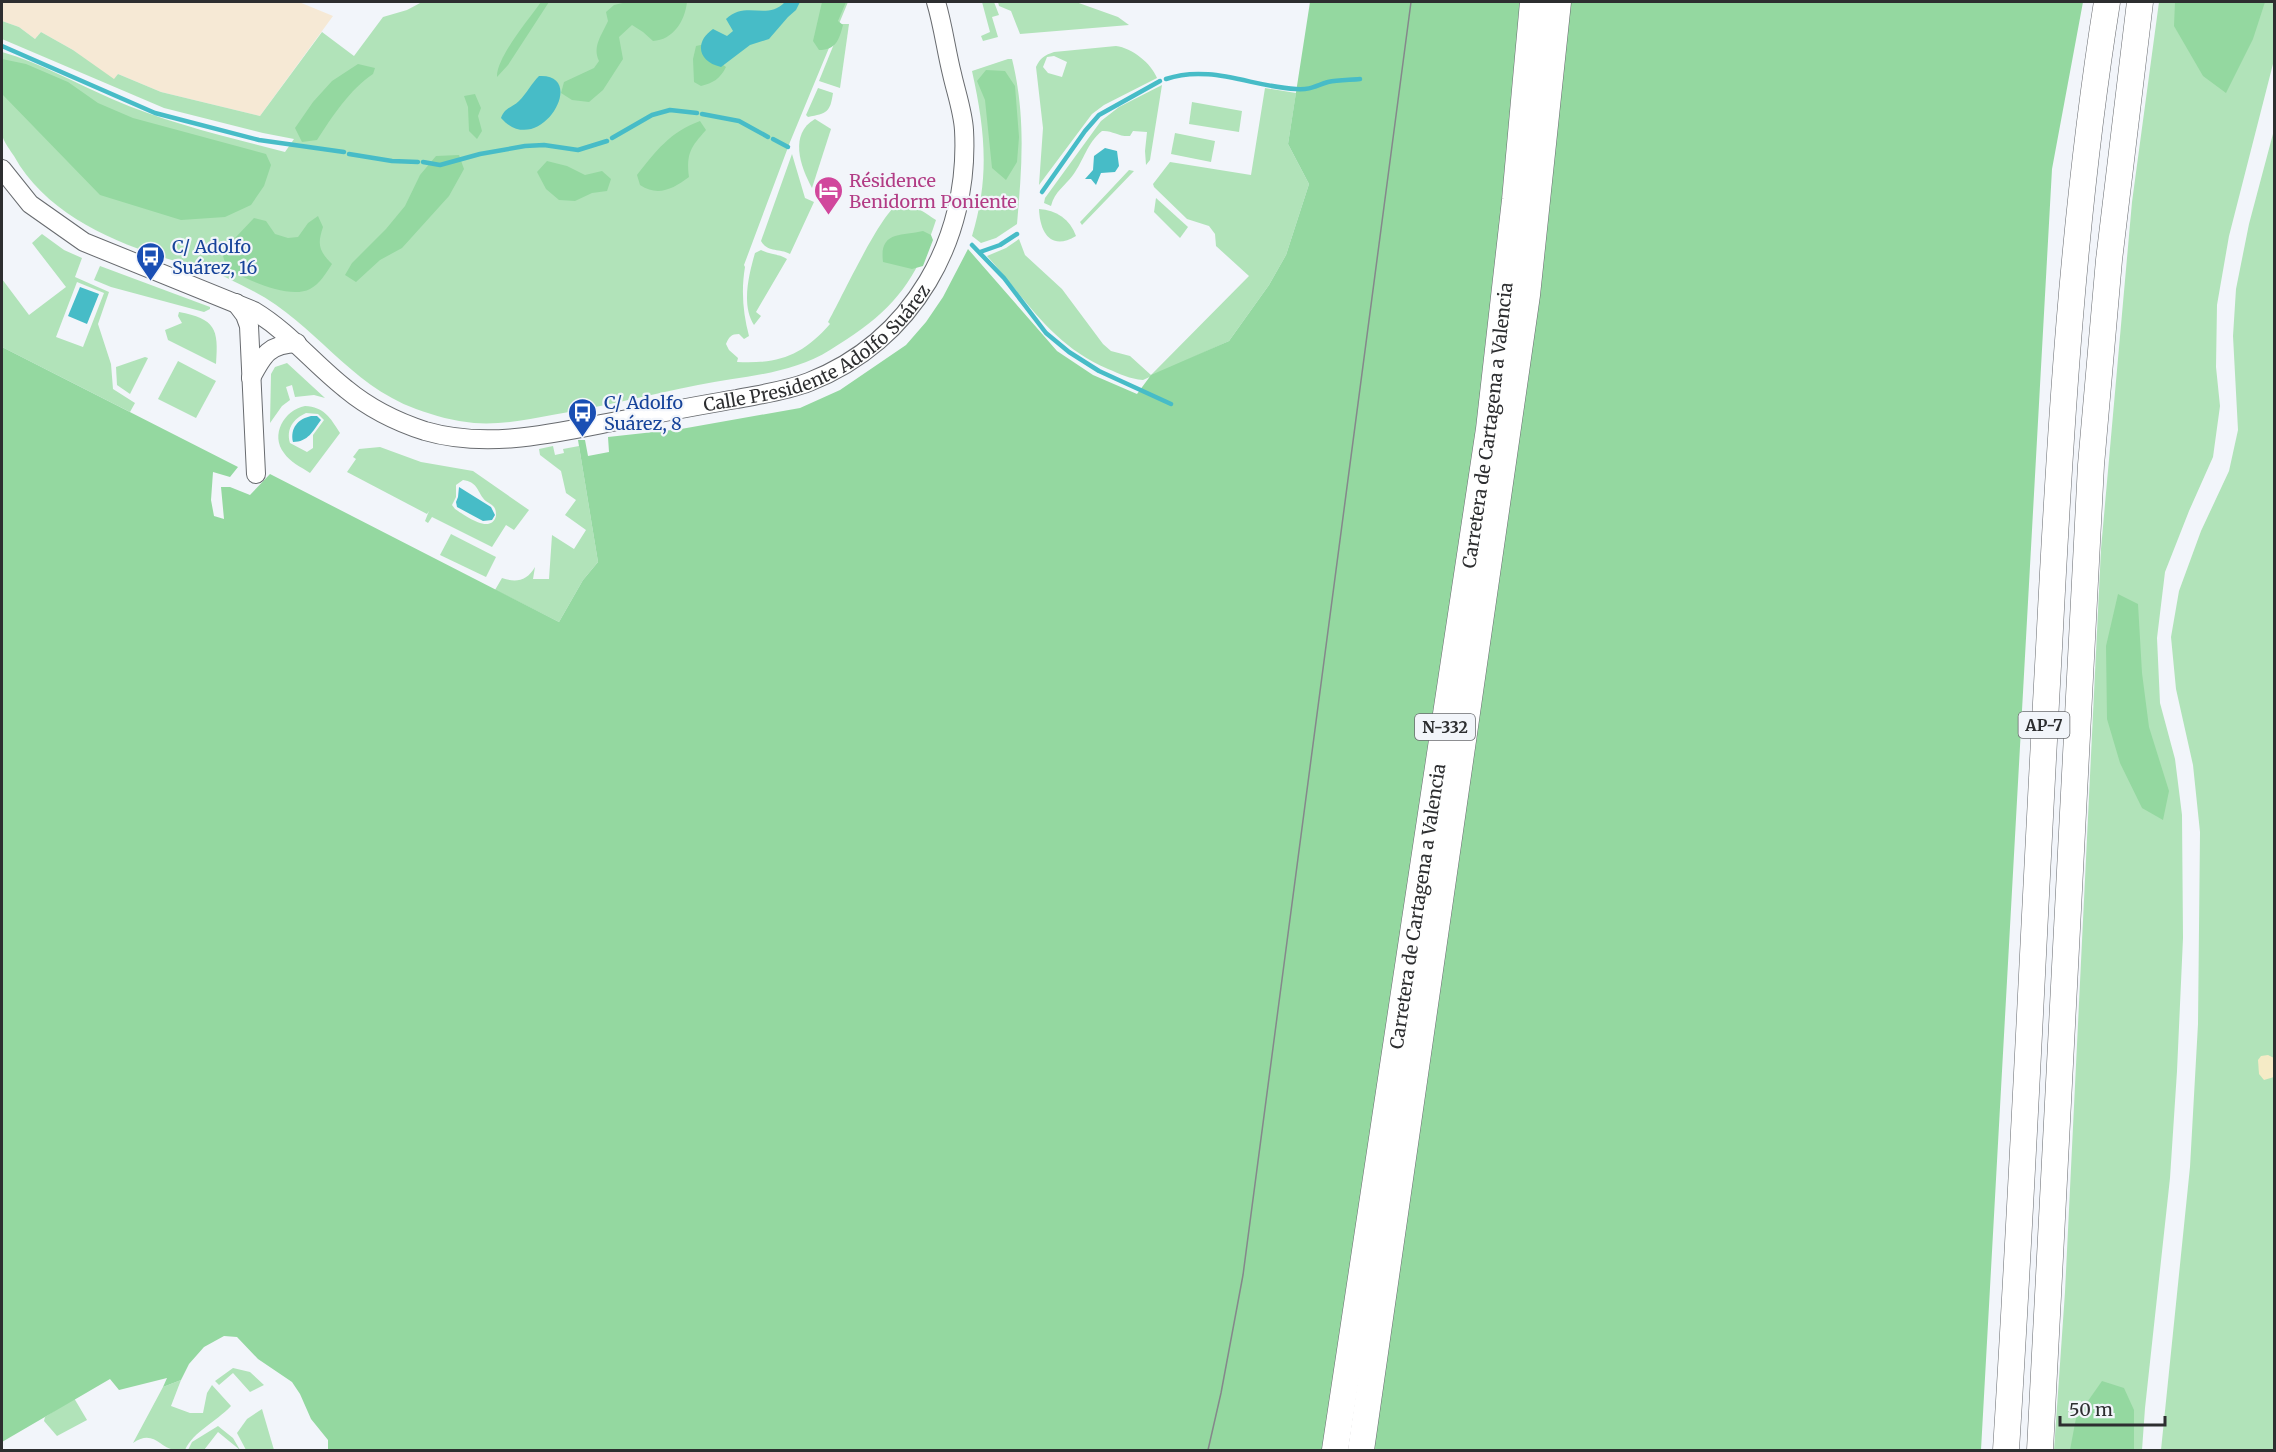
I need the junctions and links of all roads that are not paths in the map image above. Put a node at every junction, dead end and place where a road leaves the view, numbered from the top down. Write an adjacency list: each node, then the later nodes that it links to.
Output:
1 (936, 2): 8 (street, Calle Presidente Adolfo Suárez)
2 (1533, 2): 11 (highway, Carretera de Cartagena a Valencia / N-332)
3 (1558, 2): 12 (highway, Carretera de Cartagena a Valencia / N-332)
4 (2107, 2): 13 (highway, AP-7)
5 (2140, 2): 14 (highway, AP-7)
6 (2, 169): 7 (street, Calle Presidente Adolfo Suárez)
7 (236, 303): 8 (street, Calle Presidente Adolfo Suárez); 9 (street)
8 (297, 343): 9 (street)
9 (251, 378): 10 (street)
10 (256, 474)
11 (1335, 1450)
12 (1361, 1450)
13 (2006, 1450)
14 (2040, 1450)

